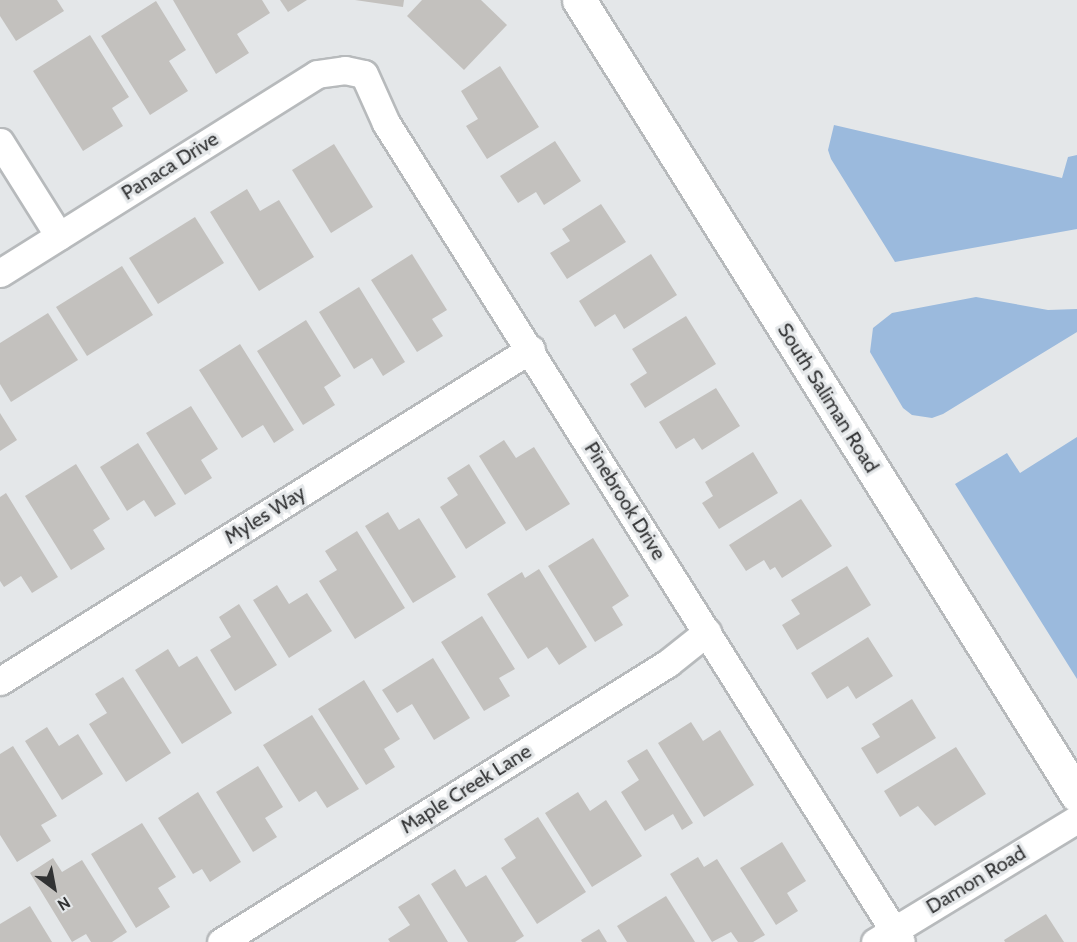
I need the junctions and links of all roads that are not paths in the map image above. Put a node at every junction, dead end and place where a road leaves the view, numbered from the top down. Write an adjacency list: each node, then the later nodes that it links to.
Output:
1 (579, 0): 9 (street, South Saliman Road)
2 (345, 70): 4 (street, Panaca Drive); 6 (street, Pinebrook Drive)
3 (0, 142): 4 (street)
4 (59, 236): 5 (street, Panaca Drive)
5 (0, 273)
6 (531, 349): 7 (street, Pinebrook Drive); 8 (street, Myles Way)
7 (707, 632): 11 (street, Pinebrook Drive); 12 (street, Maple Creek Lane)
8 (0, 681)
9 (1077, 795)
10 (1077, 819): 11 (street, Damon Road)
11 (890, 938)
12 (221, 942)

